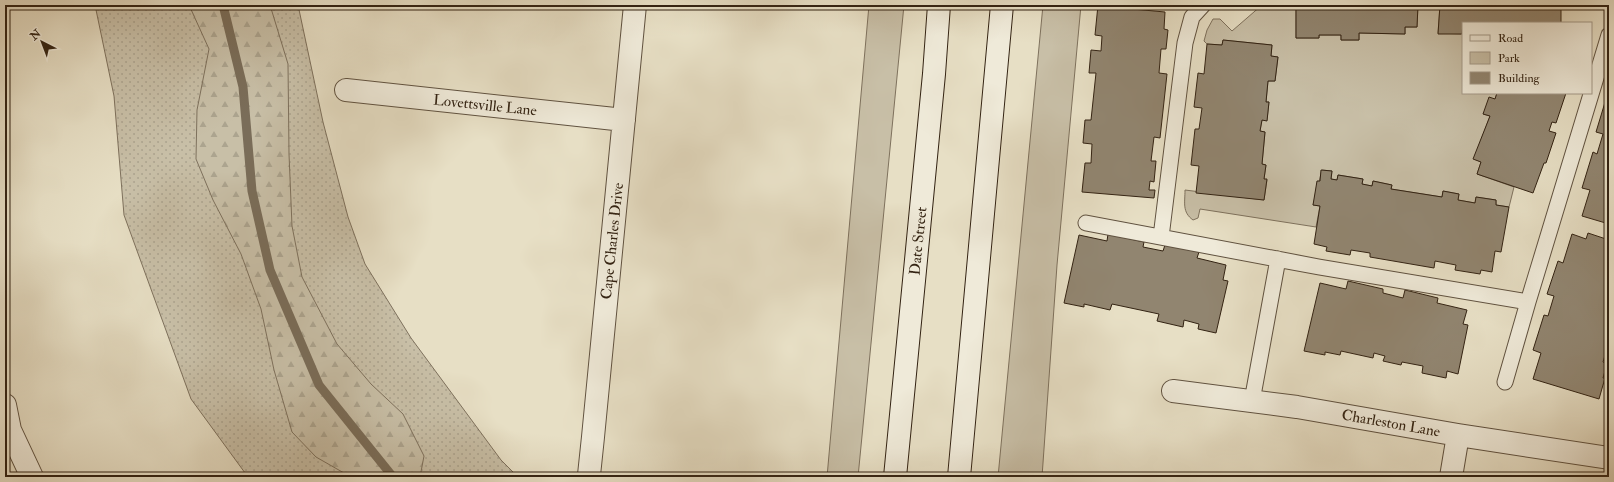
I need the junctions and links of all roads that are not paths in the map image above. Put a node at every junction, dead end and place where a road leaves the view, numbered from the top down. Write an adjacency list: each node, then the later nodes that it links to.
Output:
1 (636, 5): 9 (street, Cape Charles Drive)
2 (939, 5): 22 (street, Date Street)
3 (1002, 5): 23 (street)
4 (1203, 5): 11 (lane)
5 (1609, 36): 7 (lane)
6 (346, 90): 9 (street, Lovettsville Lane)
7 (1592, 92)
8 (1591, 94): 13 (lane)
9 (624, 120): 21 (street, Cape Charles Drive)
10 (1086, 223): 11 (lane)
11 (1161, 237): 12 (lane)
12 (1278, 259): 13 (lane); 16 (lane)
13 (1528, 302): 14 (lane)
14 (1505, 382)
15 (1173, 391): 16 (street, Charleston Lane)
16 (1252, 401): 18 (street, Charleston Lane)
17 (5, 405): 20 (street)
18 (1458, 435): 19 (street, Charleston Lane); 24 (street)
19 (1609, 458)
20 (32, 477)
21 (590, 477)
22 (895, 477)
23 (959, 477)
24 (1451, 477)

